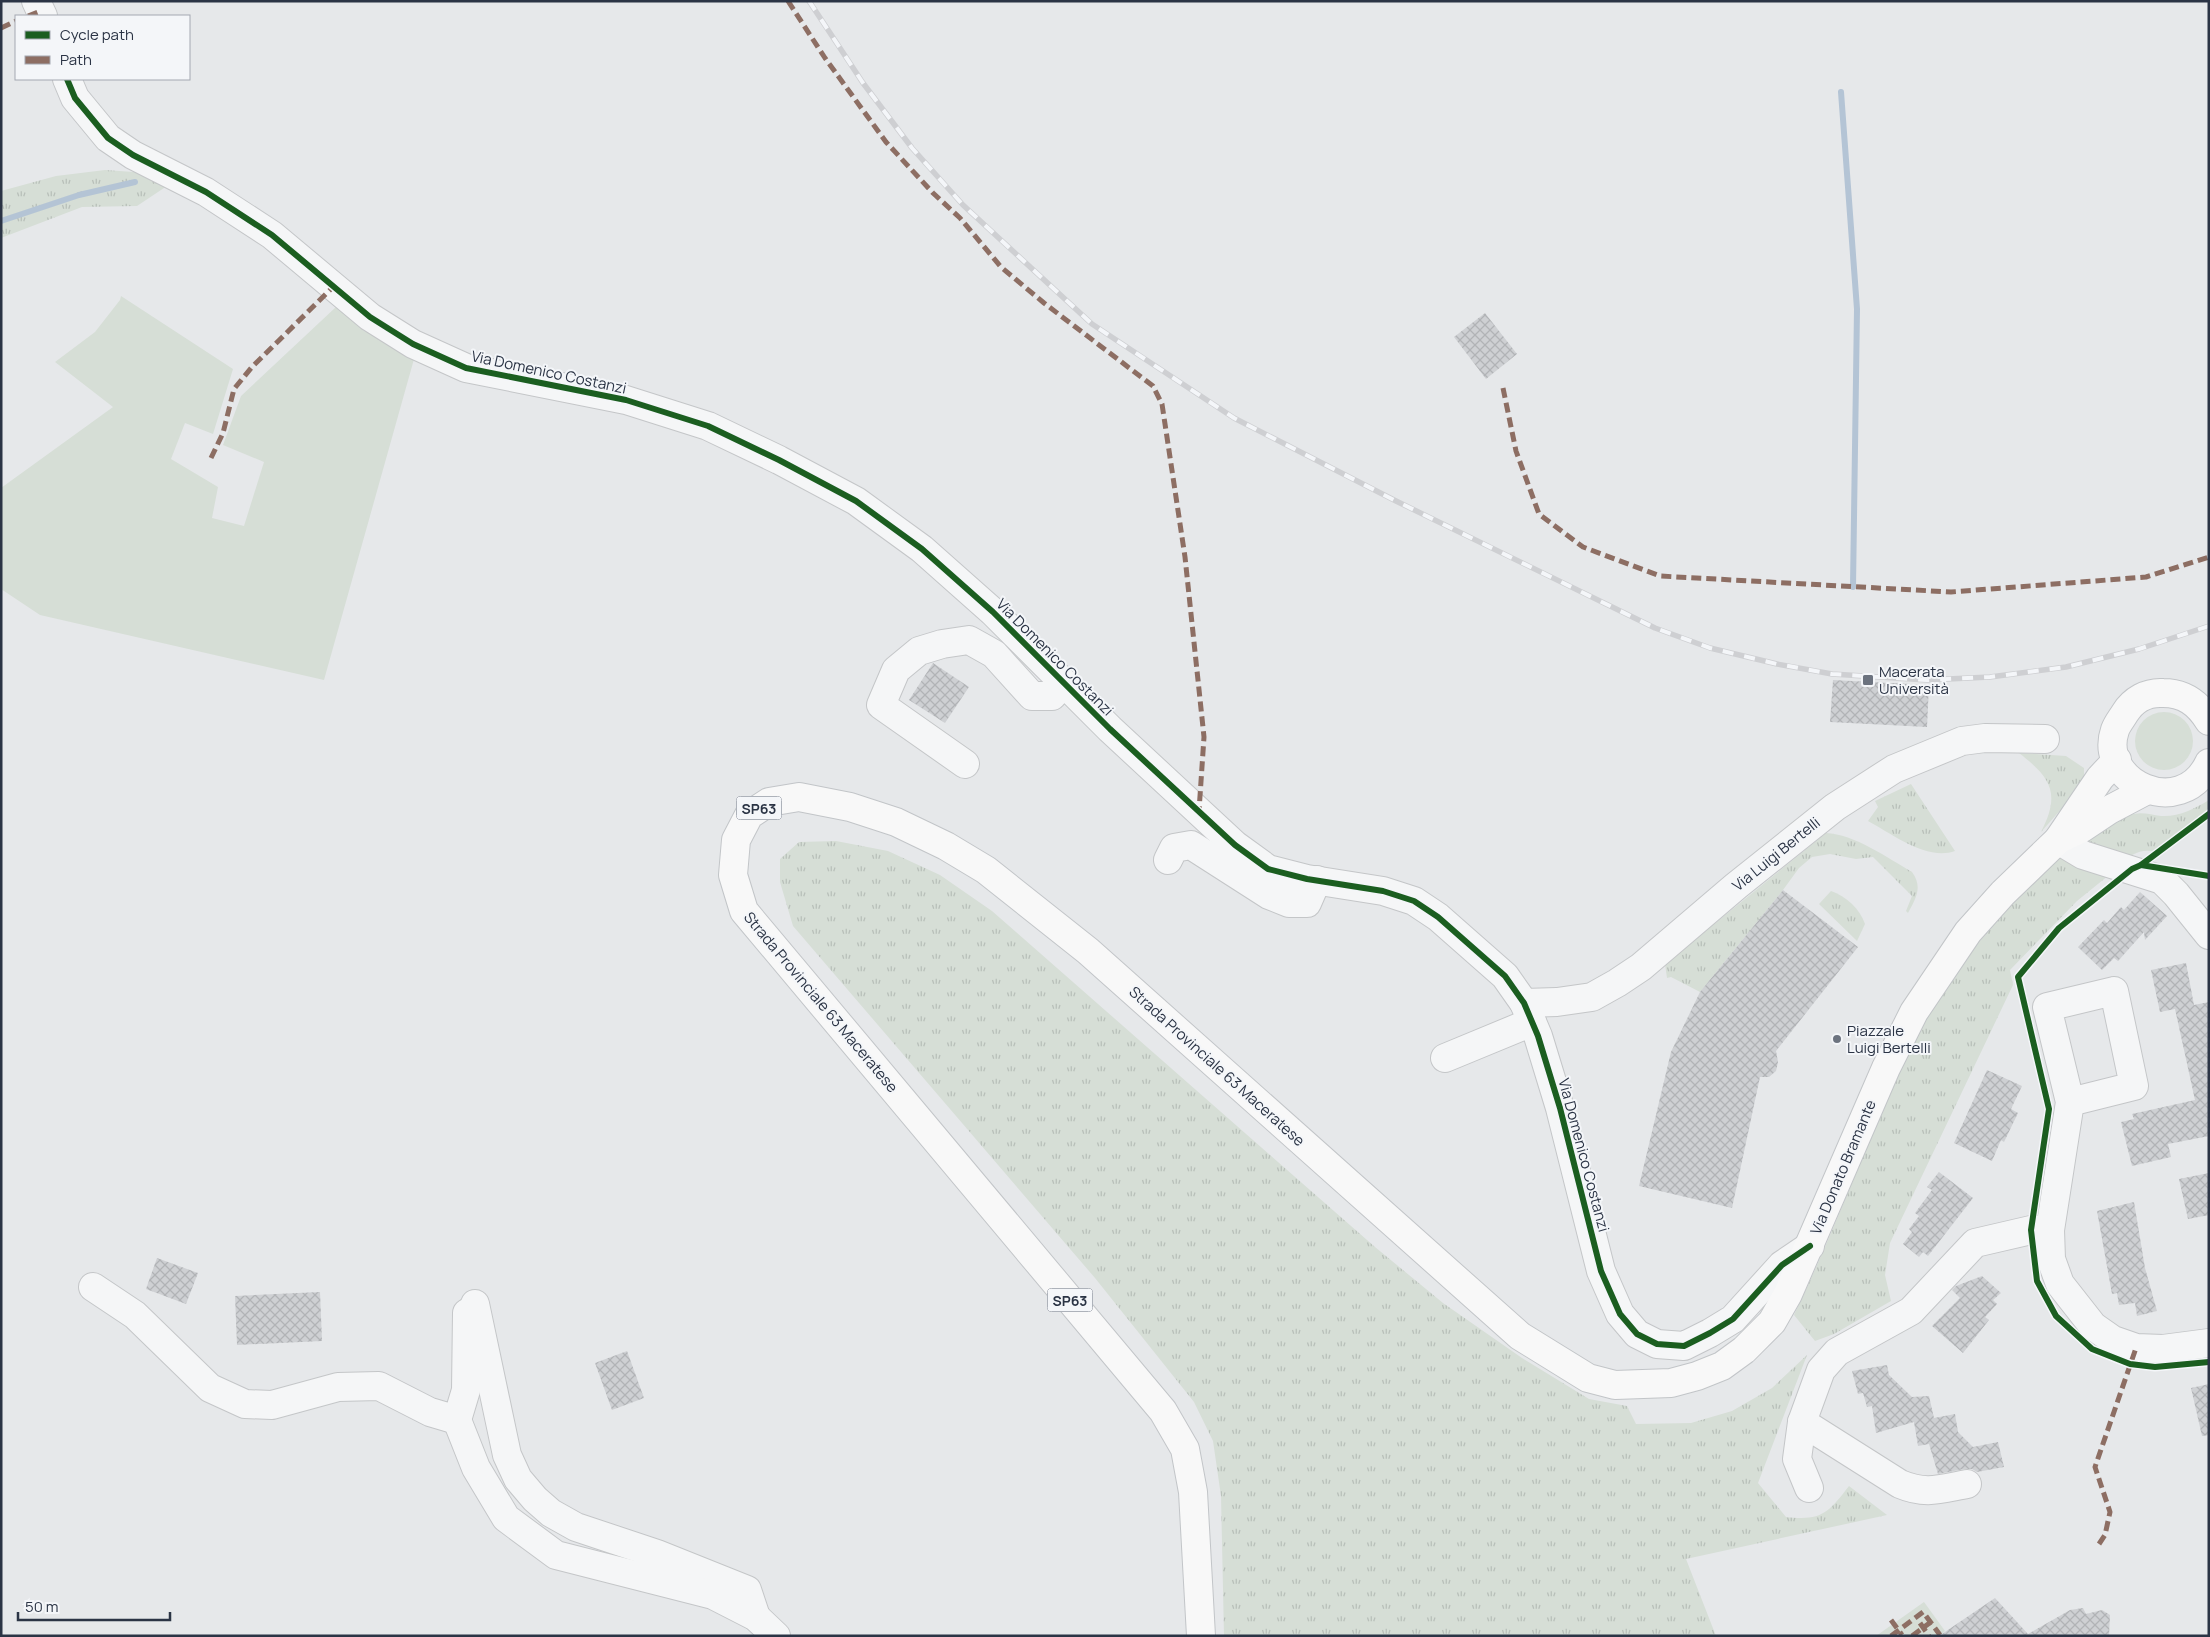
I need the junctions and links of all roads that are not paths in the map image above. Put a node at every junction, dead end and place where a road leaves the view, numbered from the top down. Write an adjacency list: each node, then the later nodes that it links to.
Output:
1 (36, 1): 2 (street)
2 (43, 15)
3 (67, 80): 4 (street, Via Domenico Costanzi)
4 (1064, 683): 9 (street); 14 (street, Via Domenico Costanzi)
5 (2198, 696): 6 (main road); 8 (main road)
6 (2209, 721)
7 (2045, 739): 16 (street, Via Luigi Bertelli)
8 (2117, 760): 11 (main road); 12 (main road, Via Donato Bramante)
9 (966, 764)
10 (2207, 768): 11 (main road)
11 (2147, 790): 12 (main road, Via Donato Bramante)
12 (2058, 840): 15 (street); 20 (main road, Via Donato Bramante)
13 (1168, 860): 14 (street)
14 (1317, 880): 16 (street, Via Domenico Costanzi)
15 (2209, 935)
16 (1528, 1012): 17 (street); 20 (street, Via Domenico Costanzi)
17 (1445, 1058)
18 (2070, 1102): 19 (street)
19 (2050, 1230): 23 (street); 25 (street)
20 (1810, 1246): 22 (main road, Via Donato Bramante)
21 (93, 1287): 24 (street)
22 (1520, 1336): 30 (main road, Strada Provinciale 63 Maceratese / SP63)
23 (2209, 1344)
24 (457, 1420): 28 (street); 28 (street)
25 (1802, 1422): 26 (street); 27 (street)
26 (1967, 1484)
27 (1809, 1488)
28 (756, 1618): 29 (street)
29 (776, 1636)
30 (1201, 1636)

